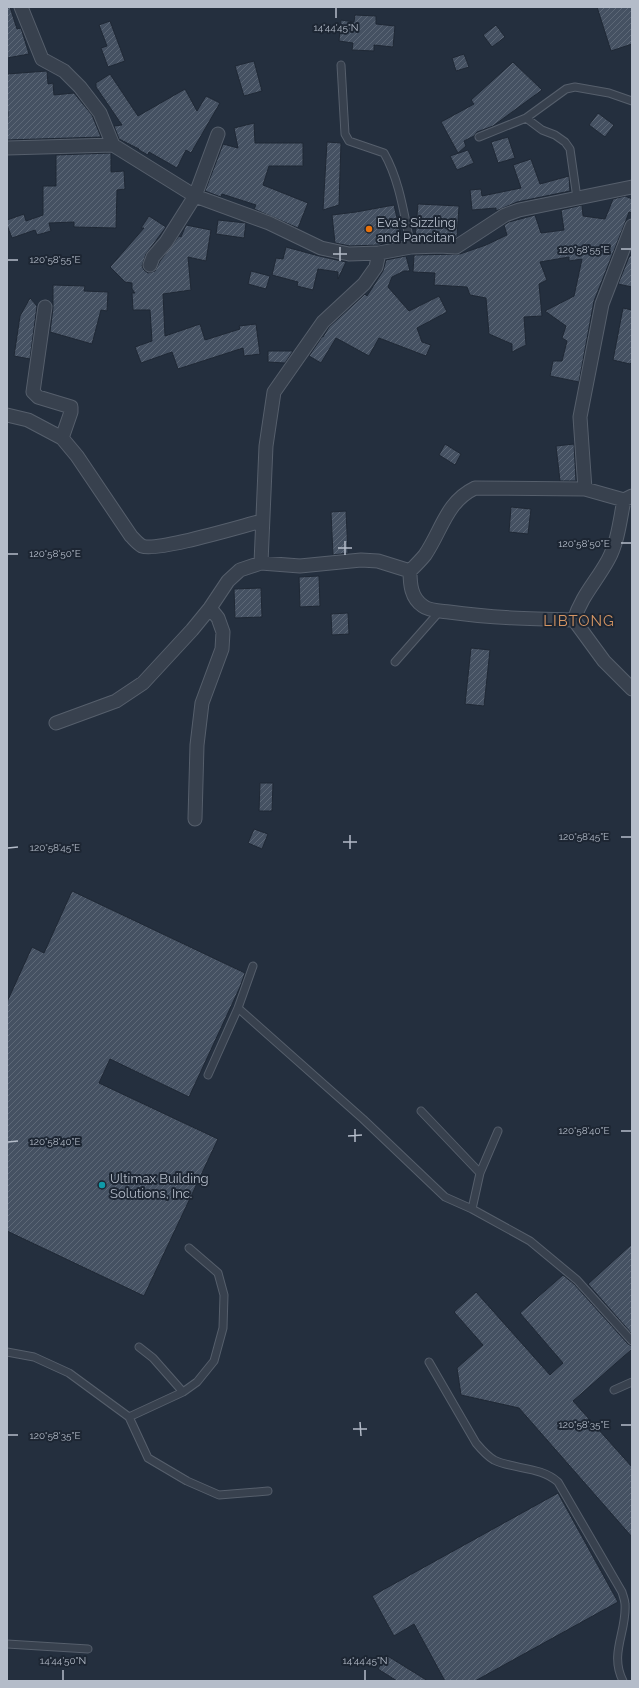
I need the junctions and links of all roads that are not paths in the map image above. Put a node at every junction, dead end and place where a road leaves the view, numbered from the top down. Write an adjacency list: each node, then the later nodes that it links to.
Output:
1 (21, 7): 7 (street)
2 (341, 65): 13 (lane)
3 (632, 101): 4 (lane)
4 (526, 118): 6 (lane); 11 (lane)
5 (218, 134): 10 (street)
6 (479, 137)
7 (113, 145): 8 (street); 10 (street)
8 (7, 148)
9 (632, 187): 11 (street)
10 (195, 196): 14 (street); 15 (street)
11 (577, 198): 13 (street)
12 (632, 226): 19 (street)
13 (411, 247): 14 (street)
14 (379, 253): 21 (street)
15 (150, 265)
16 (44, 307): 18 (street)
17 (7, 415): 18 (street)
18 (62, 438): 21 (street)
19 (585, 489): 20 (street); 23 (street)
20 (628, 498): 26 (street)
21 (262, 521): 22 (street)
22 (261, 564): 23 (street); 24 (street)
23 (410, 571): 25 (street)
24 (210, 608): 29 (street); 30 (street)
25 (440, 611): 26 (street); 27 (lane)
26 (574, 620): 28 (street)
27 (395, 662)
28 (632, 689)
29 (56, 723)
30 (195, 819)
31 (254, 966): 32 (lane)
32 (238, 1008): 33 (lane); 37 (lane)
33 (208, 1075)
34 (421, 1111): 36 (lane)
35 (498, 1131): 36 (lane)
36 (480, 1173): 37 (lane)
37 (472, 1209): 39 (lane)
38 (189, 1248): 45 (lane)
39 (632, 1341)
40 (139, 1347): 45 (lane)
41 (7, 1352): 46 (lane)
42 (429, 1362): 50 (lane)
43 (632, 1382): 44 (lane)
44 (614, 1390)
45 (183, 1392): 46 (lane)
46 (129, 1417): 47 (lane)
47 (268, 1491)
48 (7, 1644): 49 (lane)
49 (88, 1649)
50 (623, 1681)

